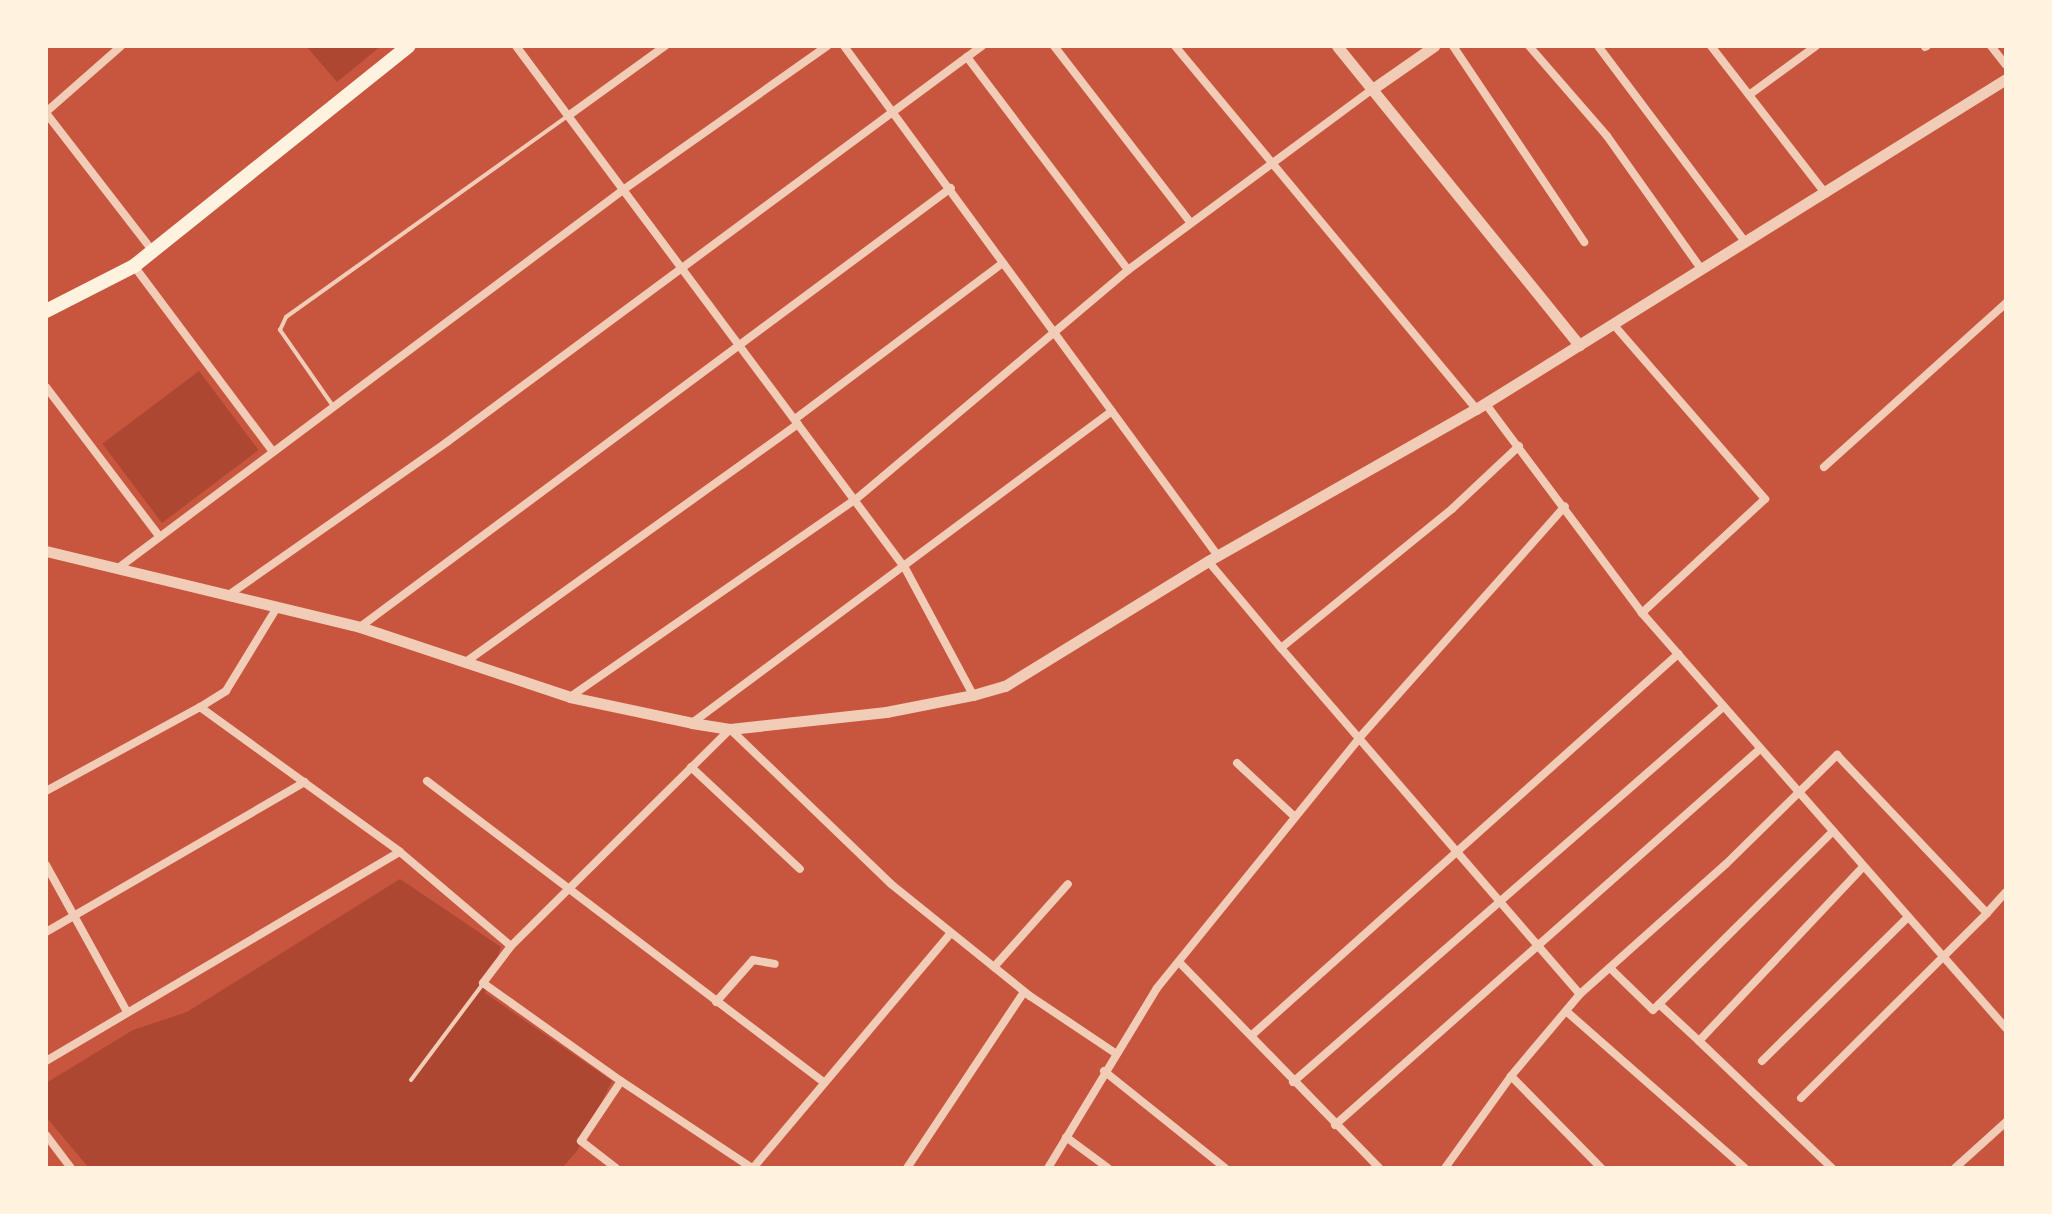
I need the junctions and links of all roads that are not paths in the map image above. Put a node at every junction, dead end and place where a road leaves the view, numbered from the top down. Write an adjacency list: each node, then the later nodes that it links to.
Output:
1 (121, 46): 23 (street)
2 (409, 46): 33 (main road)
3 (516, 46): 25 (street)
4 (665, 46): 25 (street)
5 (827, 46): 28 (street)
6 (844, 46): 24 (street)
7 (982, 46): 18 (street)
8 (1054, 46): 30 (street)
9 (1175, 46): 26 (street)
10 (1337, 46): 21 (street)
11 (1434, 46): 21 (street)
12 (1453, 46): 31 (street)
13 (1529, 46): 36 (street)
14 (1598, 46): 32 (street)
15 (1711, 46): 22 (street)
16 (1816, 46): 22 (street)
17 (1991, 46): 19 (street)
18 (967, 57): 24 (street); 38 (street)
19 (2006, 65)
20 (2006, 79): 29 (street)
21 (1371, 90): 26 (street); 43 (street)
22 (1749, 95): 29 (street)
23 (46, 112): 33 (street)
24 (893, 113): 27 (street); 37 (street)
25 (568, 116): 28 (street); 47 (lane)
26 (1268, 162): 30 (street); 46 (street)
27 (951, 188): 34 (street); 44 (street)
28 (623, 190): 37 (street); 47 (street)
29 (1826, 194): 32 (street)
30 (1190, 222): 38 (street)
31 (1584, 242)
32 (1746, 243): 36 (street)
33 (152, 250): 35 (main road)
34 (1003, 263): 42 (street); 49 (street)
35 (134, 266): 40 (main road); 51 (street)
36 (1701, 269): 41 (street)
37 (683, 270): 44 (street); 60 (street)
38 (1128, 270): 42 (street)
39 (2006, 303): 52 (street)
40 (46, 311)
41 (1613, 324): 43 (street); 62 (street)
42 (1055, 331): 48 (street); 53 (street)
43 (1579, 345): 46 (street)
44 (740, 346): 49 (street); 63 (street)
45 (46, 387): 55 (street)
46 (1481, 406): 50 (street); 57 (street)
47 (333, 407): 51 (street)
48 (1112, 411): 57 (street); 58 (street)
49 (796, 421): 53 (street); 66 (street)
50 (1519, 446): 54 (street); 64 (street)
51 (273, 452): 55 (street)
52 (1824, 467)
53 (855, 500): 58 (street); 68 (street)
54 (1565, 506): 62 (street); 73 (street)
55 (160, 537): 59 (street)
56 (46, 551): 59 (street)
57 (1213, 559): 64 (street); 67 (street)
58 (905, 568): 67 (street); 71 (street)
59 (117, 569): 60 (street)
60 (230, 594): 61 (street)
61 (276, 609): 63 (street); 69 (street)
62 (1642, 613): 65 (street)
63 (360, 627): 66 (street)
64 (1281, 648): 73 (street)
65 (1678, 654): 70 (street); 84 (street)
66 (467, 661): 68 (street)
67 (973, 695): 72 (street)
68 (570, 697): 71 (street)
69 (200, 707): 78 (street); 79 (street)
70 (1723, 707): 74 (street); 91 (street)
71 (692, 723): 72 (street)
72 (730, 729): 76 (street); 96 (street)
73 (1361, 736): 81 (street); 84 (street)
74 (1760, 749): 80 (street); 97 (street)
75 (1237, 763): 81 (street)
76 (691, 767): 87 (street); 89 (street)
77 (427, 781): 89 (street)
78 (305, 782): 83 (street); 93 (street)
79 (46, 791)
80 (1799, 793): 82 (street); 92 (street); 103 (street)
81 (1295, 817): 100 (street)
82 (1833, 831): 86 (street); 108 (street)
83 (400, 852): 98 (street); 109 (street)
84 (1457, 852): 91 (street); 112 (street)
85 (46, 865): 93 (street)
86 (1863, 867): 94 (street); 113 (street)
87 (800, 869)
88 (1068, 884): 102 (street)
89 (566, 891): 98 (street); 107 (street)
90 (2006, 892): 92 (street)
91 (1499, 900): 97 (street); 122 (street)
92 (1987, 913): 99 (street)
93 (74, 916): 95 (street); 109 (street)
94 (1908, 917): 99 (street); 116 (street)
95 (46, 932)
96 (951, 933): 102 (street); 121 (street)
97 (1538, 944): 106 (street); 125 (street)
98 (511, 946): 104 (street)
99 (1943, 957): 111 (street); 123 (street)
100 (1179, 962): 112 (street); 114 (street)
101 (775, 964): 107 (street)
102 (994, 967): 105 (street)
103 (1610, 968): 106 (street); 108 (street)
104 (483, 983): 119 (lane); 120 (street)
105 (1024, 992): 114 (street); 131 (street)
106 (1580, 994): 110 (street)
107 (716, 1002): 121 (street)
108 (1659, 1004): 113 (street)
109 (126, 1010): 115 (street)
110 (1566, 1011): 118 (street); 138 (street)
111 (2006, 1028)
112 (1252, 1035): 122 (street)
113 (1699, 1041): 139 (street)
114 (1115, 1053): 117 (street)
115 (46, 1061)
116 (1762, 1061)
117 (1104, 1071): 127 (street); 134 (street)
118 (1511, 1076): 136 (street); 137 (street)
119 (411, 1080)
120 (621, 1081): 129 (street); 130 (street)
121 (824, 1082): 130 (street)
122 (1293, 1082): 125 (street)
123 (1801, 1098)
124 (2006, 1122): 140 (street)
125 (1335, 1125): 135 (street)
126 (46, 1135): 128 (street)
127 (1066, 1137): 132 (street); 133 (street)
128 (71, 1168)
129 (616, 1168)
130 (753, 1168)
131 (907, 1168)
132 (1048, 1168)
133 (1108, 1168)
134 (1225, 1168)
135 (1379, 1168)
136 (1445, 1168)
137 (1601, 1168)
138 (1745, 1168)
139 (1832, 1168)
140 (1955, 1168)

